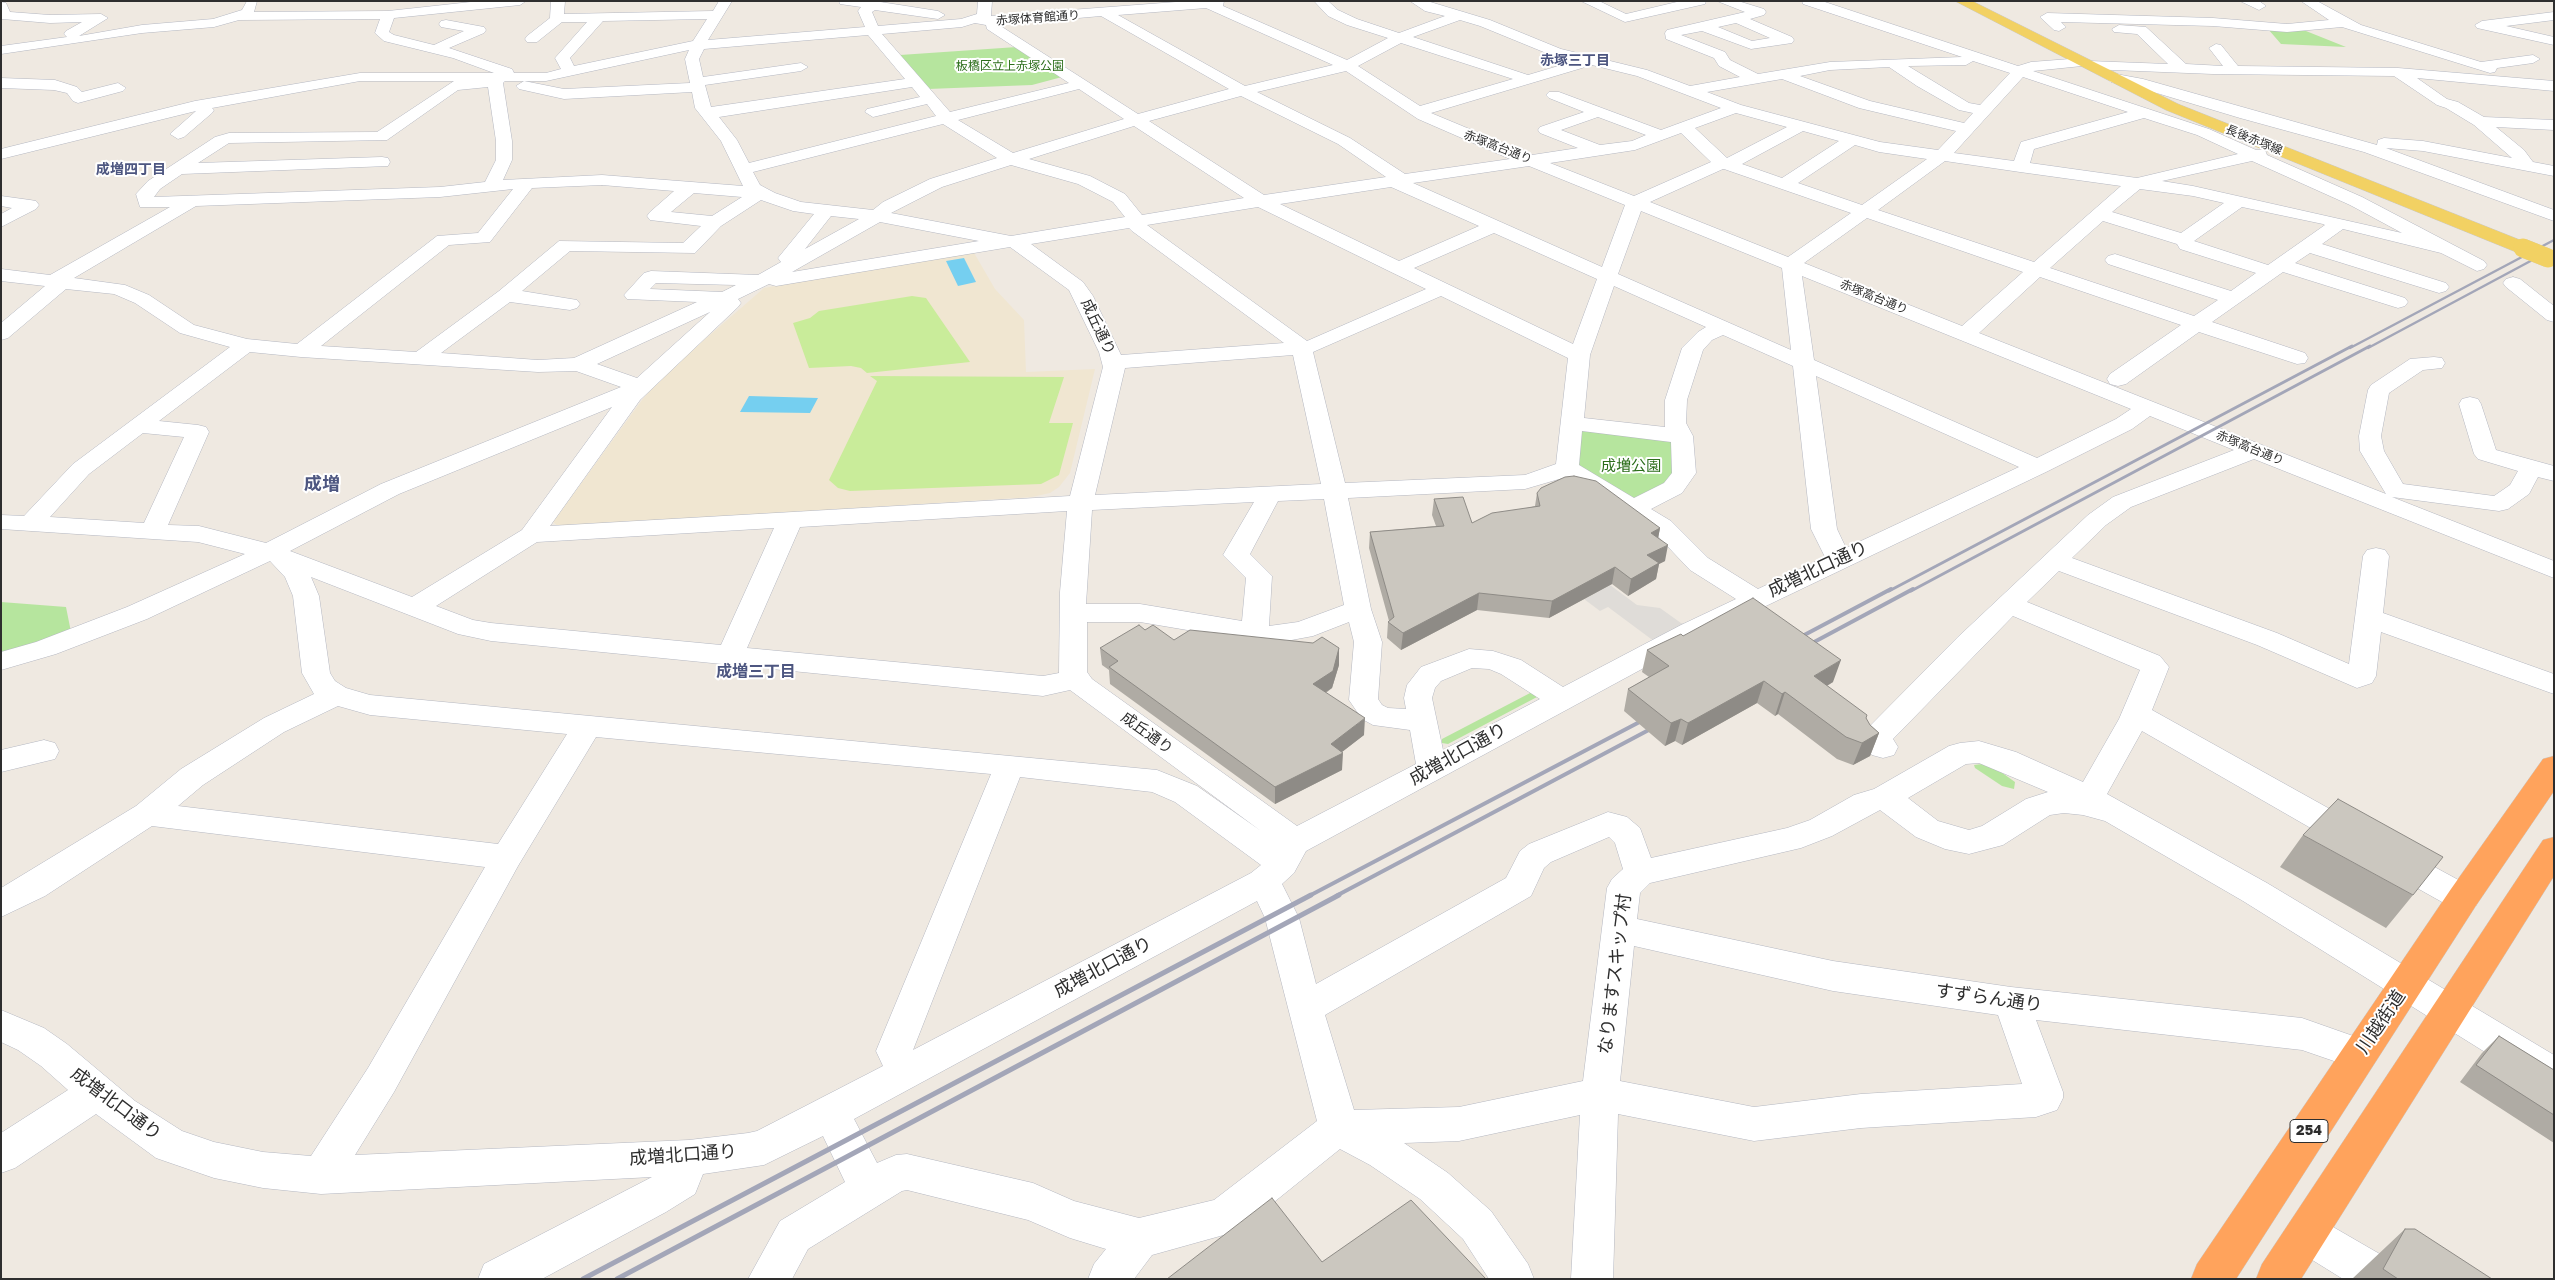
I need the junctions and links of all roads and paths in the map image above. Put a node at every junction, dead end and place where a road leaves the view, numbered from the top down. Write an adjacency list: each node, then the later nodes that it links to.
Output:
1 (243, 1): 15 (street)
2 (334, 1): 25 (street)
3 (520, 1): 26 (street)
4 (558, 1): 32 (street)
5 (985, 1): 36 (street)
6 (1232, 1): 19 (street, 赤塚体育館通り)
7 (1320, 1): 48 (street)
8 (1416, 1): 24 (street)
9 (1444, 1): 24 (street)
10 (1587, 1): 17 (street)
11 (1723, 1): 35 (street)
12 (1808, 1): 47 (street)
13 (1961, 1): 43 (main road, 長後赤塚線)
14 (2307, 1): 38 (street)
15 (253, 2): 28 (street)
16 (851, 2): 21 (street, 赤塚体育館通り)
17 (1697, 2)
18 (26, 3): 22 (street)
19 (1203, 3): 23 (street, 赤塚体育館通り); 66 (street, 赤塚高台通り)
20 (60, 5): 34 (street)
21 (873, 5): 36 (street, 赤塚体育館通り); 46 (street)
22 (1, 6): 34 (street)
23 (1101, 7): 37 (street, 赤塚体育館通り); 89 (street)
24 (1430, 8): 29 (street)
25 (319, 14): 26 (street); 28 (street)
26 (388, 15): 58 (street)
27 (718, 15): 31 (street); 44 (street); 55 (street)
28 (240, 16): 54 (street)
29 (1460, 16): 48 (street); 62 (street)
30 (2554, 16): 51 (street)
31 (641, 17): 33 (street); 45 (street)
32 (559, 18): 33 (street); 50 (street)
33 (598, 18): 72 (street)
34 (50, 19): 53 (street); 54 (street)
35 (1737, 19): 41 (street); 41 (street)
36 (973, 20): 37 (street, 赤塚体育館通り); 46 (street)
37 (994, 21): 84 (street)
38 (2344, 23): 40 (street); 67 (street)
39 (446, 24): 58 (street)
40 (2240, 24): 42 (street); 52 (street)
41 (1703, 26): 78 (street)
42 (2058, 27): 43 (street); 69 (street)
43 (2014, 28): 65 (main road, 長後赤塚線)
44 (684, 30)
45 (658, 31)
46 (874, 31): 49 (street); 81 (street)
47 (1914, 36): 56 (street); 64 (street)
48 (1401, 37): 66 (street); 77 (street)
49 (786, 38): 55 (street); 68 (street)
50 (532, 39)
51 (2554, 41)
52 (2256, 42)
53 (2, 43): 54 (street)
54 (53, 44)
55 (698, 45): 72 (street); 85 (street)
56 (1998, 48)
57 (2216, 48): 70 (street)
58 (436, 49): 80 (street)
59 (2025, 53): 65 (street)
60 (2265, 56): 71 (street)
61 (2533, 59): 67 (street)
62 (1592, 60): 77 (street); 88 (street)
63 (1892, 62): 64 (street); 75 (street); 97 (street)
64 (1993, 63): 73 (street)
65 (2079, 64): 69 (street); 73 (street); 79 (main road, 長後赤塚線)
66 (1348, 66): 89 (street); 99 (street, 赤塚高台通り)
67 (2481, 66): 86 (street)
68 (801, 67): 85 (street); 92 (street)
69 (2182, 69): 70 (street)
70 (2234, 70): 71 (street)
71 (2283, 70): 74 (street)
72 (570, 71): 80 (street)
73 (2019, 72): 97 (street); 101 (street)
74 (2398, 72): 83 (street); 105 (street)
75 (1784, 74): 78 (street); 111 (street)
76 (428, 77): 80 (street); 91 (street); 95 (street)
77 (1527, 79): 99 (street)
78 (1756, 79): 88 (street)
79 (2116, 79): 107 (main road, 長後赤塚線); 117 (street)
80 (496, 81): 85 (street); 115 (street); 138 (street)
81 (916, 82): 92 (street); 93 (street)
82 (1, 83): 87 (street)
83 (2515, 83): 86 (street); 94 (street)
84 (1081, 84): 103 (street); 104 (street)
85 (697, 85): 102 (street)
86 (2552, 86)
87 (118, 88)
88 (1690, 90): 96 (street)
89 (1243, 91): 104 (street); 134 (street)
90 (1554, 95): 100 (street)
91 (241, 97): 95 (street); 106 (street)
92 (816, 98): 102 (street)
93 (930, 99): 98 (street); 103 (street)
94 (2554, 102)
95 (201, 108): 106 (street); 113 (street)
96 (1735, 108): 109 (street); 110 (street)
97 (1982, 110): 111 (street)
98 (873, 112)
99 (1418, 112): 127 (street, 赤塚高台通り)
100 (1598, 112): 114 (street); 120 (street)
101 (2143, 113): 112 (street); 130 (street)
102 (707, 114): 132 (street)
103 (946, 118): 125 (street); 132 (street)
104 (1135, 119): 125 (street); 144 (street)
105 (2480, 122): 108 (street); 126 (street)
106 (122, 124): 118 (street); 121 (street)
107 (2216, 125): 112 (street); 119 (main road, 長後赤塚線)
108 (2554, 125)
109 (1802, 126): 116 (street); 129 (street)
110 (1684, 127): 114 (street); 129 (street)
111 (1966, 128): 124 (street)
112 (2192, 128): 123 (street)
113 (178, 134)
114 (1662, 136): 120 (street)
115 (381, 137): 128 (street); 131 (street)
116 (1852, 140): 124 (street); 137 (street)
117 (2347, 142): 126 (street); 151 (street)
118 (106, 148)
119 (2278, 149): 123 (street); 162 (main road, 長後赤塚線, bridge)
120 (1598, 151): 127 (street)
121 (1, 154)
122 (2554, 154): 126 (street)
123 (2252, 155): 136 (street); 160 (street)
124 (1942, 156): 130 (street); 148 (street)
125 (1010, 159): 150 (street); 152 (street)
126 (2523, 159): 133 (street)
127 (1533, 161): 134 (street); 145 (street, 赤塚高台通り)
128 (382, 162): 131 (street); 141 (street)
129 (1724, 164): 137 (street); 145 (street)
130 (2020, 167): 136 (street)
131 (176, 169): 146 (street, 成丘通り)
132 (744, 169): 140 (street)
133 (2554, 171)
134 (1399, 182): 144 (street); 156 (street)
135 (527, 183): 138 (street, 成丘通り); 139 (street, 成丘通り); 188 (street)
136 (2137, 183): 143 (street); 149 (street)
137 (1784, 184): 148 (street)
138 (491, 187): 141 (street, 成丘通り)
139 (690, 188): 140 (street, 成丘通り); 154 (street)
140 (760, 193): 147 (street, 成丘通り); 154 (street)
141 (372, 194): 146 (street, 成丘通り)
142 (1, 201): 153 (street)
143 (2239, 201): 155 (street); 157 (street)
144 (1262, 202): 152 (street); 166 (street)
145 (1635, 202): 164 (street, 赤塚高台通り); 170 (street)
146 (190, 203): 171 (street)
147 (826, 211): 150 (street, 成丘通り); 163 (street)
148 (1865, 211): 164 (street); 168 (street)
149 (2100, 214): 157 (street); 168 (street)
150 (877, 216): 158 (street, 成丘通り); 163 (street)
151 (2554, 216)
152 (1135, 221): 158 (street); 187 (street)
153 (1, 222)
154 (715, 222): 176 (street)
155 (2340, 223): 159 (street); 160 (street)
156 (1494, 226): 166 (street); 170 (street)
157 (2184, 240): 167 (street)
158 (1014, 242): 172 (street); 192 (street, 成丘通り)
159 (2307, 246): 167 (street); 173 (street)
160 (2446, 249): 165 (street)
161 (2115, 260): 178 (street)
162 (2551, 260)
163 (792, 264): 172 (street)
164 (1791, 264): 185 (street, 赤塚高台通り); 193 (street)
165 (2477, 265)
166 (1398, 268): 174 (street)
167 (2276, 268): 178 (street); 179 (street)
168 (2037, 270): 182 (street); 185 (street)
169 (1, 275): 171 (street)
170 (1607, 276): 183 (street); 189 (street)
171 (58, 282): 184 (street); 186 (street)
172 (759, 282): 177 (street); 177 (street); 197 (street)
173 (2439, 287)
174 (1441, 289): 187 (street); 189 (street)
175 (2554, 294): 181 (street)
176 (506, 295): 180 (street); 190 (street)
177 (725, 298): 195 (street)
178 (2234, 298): 182 (street)
179 (2398, 302)
180 (570, 304)
181 (2554, 316)
182 (2197, 324): 191 (street); 196 (street)
183 (1722, 327): 193 (street); 202 (street)
184 (1, 334)
185 (1966, 334): 199 (street, 赤塚高台通り)
186 (246, 345): 188 (street); 201 (street)
187 (1302, 348): 192 (street); 208 (street)
188 (301, 351): 190 (street)
189 (1578, 356): 200 (street)
190 (423, 357): 195 (street)
191 (2297, 358)
192 (1114, 362): 211 (street, 成丘通り)
193 (1803, 363): 204 (street); 220 (street)
194 (2434, 363): 210 (street)
195 (578, 364): 197 (street)
196 (2118, 379)
197 (640, 387): 217 (street); 218 (street)
198 (2470, 404): 206 (street)
199 (2146, 408): 203 (street, 赤塚高台通り); 204 (street, 成増北口通り)
200 (1572, 423): 202 (street); 205 (street)
201 (139, 426): 215 (street); 216 (street)
202 (1682, 436): 212 (street)
203 (2255, 450): 210 (street, 赤塚高台通り); 221 (street)
204 (2038, 467): 220 (street, 成増北口通り)
205 (1568, 468): 208 (street); 212 (street)
206 (2531, 468): 207 (street); 210 (street)
207 (2554, 474)
208 (1335, 492): 209 (street); 226 (street)
209 (1267, 494): 211 (street); 229 (street)
210 (2389, 495): 222 (street, 赤塚高台通り)
211 (1081, 503): 213 (street); 227 (street, 成丘通り)
212 (1632, 508): 223 (street)
213 (791, 519): 217 (street); 230 (street)
214 (1, 522): 215 (street)
215 (30, 524): 216 (street)
216 (152, 532): 218 (street)
217 (531, 535): 225 (street)
218 (276, 555): 225 (street); 231 (street); 234 (street)
219 (2376, 556): 228 (street)
220 (1840, 559): 223 (street, 成増北口通り)
221 (2054, 560): 224 (street); 228 (street)
222 (2554, 570)
223 (1755, 599): 235 (street, 成増北口通り)
224 (2009, 604): 236 (street); 239 (street)
225 (415, 607): 230 (street)
226 (1358, 609): 229 (street); 237 (street)
227 (1074, 613): 229 (street); 232 (street, 成丘通り)
228 (2370, 618): 233 (street)
229 (1255, 634)
230 (730, 655): 232 (street)
231 (1, 661)
232 (1076, 679): 252 (street, 成丘通り)
233 (2554, 684)
234 (336, 695): 238 (street); 249 (street)
235 (1558, 699): 237 (street); 245 (street, 成増北口通り)
236 (2136, 714): 247 (street); 254 (street)
237 (1422, 720): 245 (street)
238 (588, 726): 243 (street); 251 (street)
239 (1883, 747)
240 (44, 750): 242 (street)
241 (2005, 760): 246 (street); 247 (street); 248 (street)
242 (1, 762)
243 (1010, 764): 252 (street); 263 (street)
244 (2554, 766): 254 (highway, 川越街道 / 254)
245 (1432, 768): 252 (street, 成増北口通り)
246 (1885, 797): 248 (street); 253 (street)
247 (2094, 804): 248 (street); 257 (street)
248 (2037, 807)
249 (147, 814): 251 (street); 255 (street)
250 (2554, 848): 260 (highway)
251 (507, 857): 271 (street)
252 (1279, 863): 259 (street); 263 (street, 成増北口通り)
253 (1640, 873): 256 (street, なりますスキップ村); 259 (street)
254 (2463, 898): 257 (highway, 川越街道 / 254)
255 (1, 904)
256 (1619, 929): 258 (street, すずらん通り); 266 (street, なりますスキップ村)
257 (2406, 985): 260 (street); 262 (highway, 川越街道 / 254)
258 (2011, 1002): 262 (street, すずらん通り); 266 (street)
259 (1304, 1008): 268 (street)
260 (2448, 1010): 264 (street); 273 (highway)
261 (1, 1025): 265 (street, 成増北口通り)
262 (2360, 1054): 280 (highway, 川越街道 / 254)
263 (905, 1072): 267 (street, 成増北口通り)
264 (2554, 1075)
265 (96, 1093): 269 (street); 271 (street, 成増北口通り)
266 (1600, 1094): 268 (street); 279 (street, なりますスキップ村)
267 (832, 1112): 270 (street, 成増北口通り); 272 (street)
268 (1337, 1128): 274 (street); 278 (street)
269 (1, 1155)
270 (689, 1158): 271 (street, 成増北口通り); 275 (street)
271 (321, 1175)
272 (869, 1189): 274 (street); 276 (street)
273 (2306, 1234): 281 (highway); 282 (street)
274 (1138, 1238): 277 (street)
275 (499, 1279)
276 (769, 1279)
277 (1109, 1279)
278 (1513, 1279)
279 (1592, 1279)
280 (2212, 1279)
281 (2277, 1279)
282 (2382, 1279)

